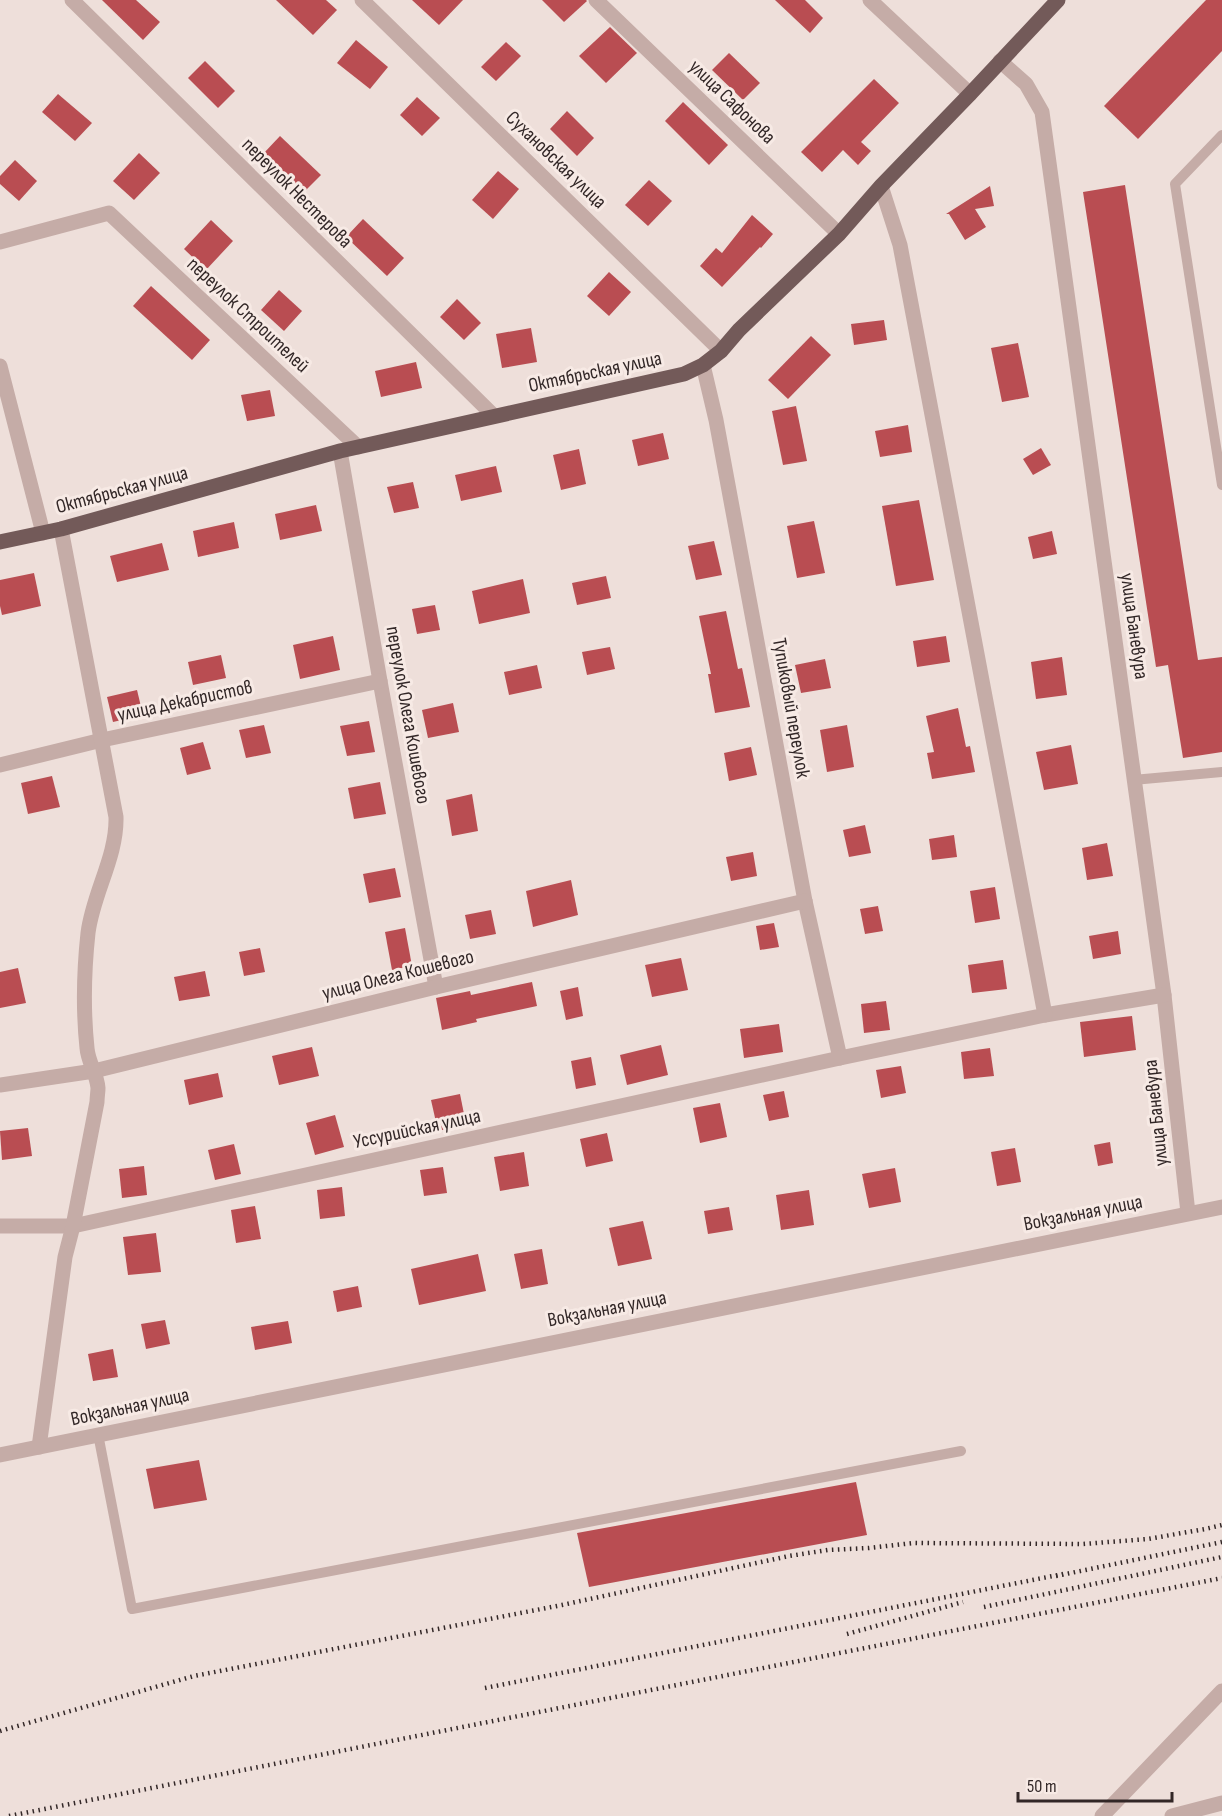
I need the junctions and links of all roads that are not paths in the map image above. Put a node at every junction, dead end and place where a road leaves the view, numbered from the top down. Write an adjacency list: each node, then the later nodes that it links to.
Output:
1 (72, 0): 15 (street, переулок Нестерова)
2 (362, 0): 12 (street, Сухановская улица)
3 (596, 0): 10 (street, улица Сафонова)
4 (870, 0): 7 (street)
5 (1058, 0): 6 (main road, Октябрьская улица)
6 (1000, 61): 7 (main road, Октябрьская улица); 26 (street, улица Баневура)
7 (970, 94): 9 (main road, Октябрьская улица)
8 (1222, 135): 18 (lane)
9 (881, 186): 10 (main road, Октябрьская улица); 30 (street)
10 (838, 234): 12 (main road, Октябрьская улица)
11 (0, 242): 16 (street, переулок Строителей)
12 (721, 351): 13 (main road, Октябрьская улица)
13 (703, 365): 15 (main road, Октябрьская улица); 27 (street, Тупиковый переулок)
14 (0, 366): 20 (street)
15 (494, 416): 16 (main road, Октябрьская улица)
16 (358, 447): 17 (main road, Октябрьская улица)
17 (340, 451): 19 (main road, Октябрьская улица); 22 (street, переулок Олега Кошевого)
18 (1222, 485)
19 (61, 529): 20 (main road, Октябрьская улица); 23 (street)
20 (43, 533): 21 (main road, Октябрьская улица)
21 (0, 542)
22 (380, 681): 23 (street, улица Декабристов); 28 (street, переулок Олега Кошевого)
23 (102, 740): 24 (street, улица Декабристов); 32 (street)
24 (0, 765)
25 (1222, 772): 26 (lane)
26 (1133, 780): 29 (street, улица Баневура)
27 (805, 901): 28 (street, улица Олега Кошевого); 31 (street, Тупиковый переулок)
28 (436, 987): 32 (street, улица Олега Кошевого)
29 (1164, 994): 30 (street, Уссурийская улица); 35 (street, улица Баневура)
30 (1045, 1015): 31 (street, Уссурийская улица)
31 (840, 1058): 37 (street, Уссурийская улица)
32 (94, 1071): 33 (street, улица Олега Кошевого); 37 (street)
33 (0, 1085)
34 (1222, 1207): 35 (street, Вокзальная улица)
35 (1188, 1213): 38 (street, Вокзальная улица)
36 (0, 1226): 37 (street, Уссурийская улица)
37 (73, 1226): 39 (street)
38 (98, 1434): 39 (street, Вокзальная улица); 40 (lane)
39 (39, 1448): 41 (street, Вокзальная улица)
40 (962, 1451)
41 (0, 1455)
42 (1222, 1691): 44 (street)
43 (1222, 1803): 45 (street)
44 (1102, 1816)
45 (1172, 1816)

